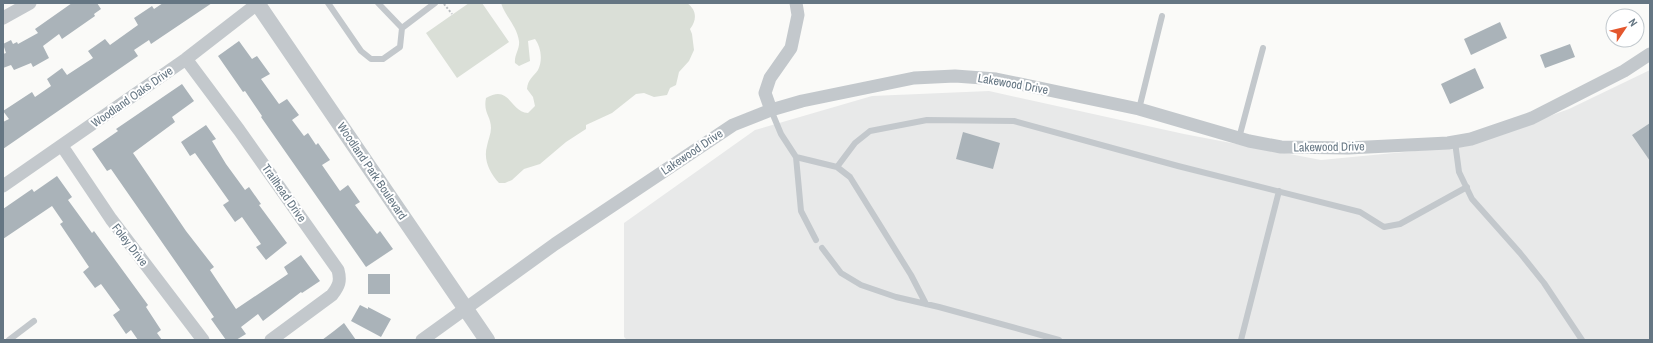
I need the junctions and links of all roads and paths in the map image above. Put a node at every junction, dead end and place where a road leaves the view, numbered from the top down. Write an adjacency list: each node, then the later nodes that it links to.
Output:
1 (30, 3): 10 (street)
2 (257, 3): 14 (street, Woodland Oaks Drive); 28 (street, Woodland Park Boulevard)
3 (328, 3): 11 (lane)
4 (378, 3): 11 (lane)
5 (434, 3): 11 (lane)
6 (443, 3): 8 (path)
7 (796, 3): 16 (street)
8 (452, 14)
9 (1162, 16): 15 (lane)
10 (3, 18)
11 (402, 28)
12 (1263, 48): 17 (lane)
13 (1650, 54): 18 (street, Lakewood Drive)
14 (186, 59): 19 (street, Woodland Oaks Drive); 32 (street, Trailhead Drive)
15 (1139, 109): 16 (street, Lakewood Drive); 17 (street, Lakewood Drive)
16 (771, 110): 20 (lane); 28 (street, Lakewood Drive)
17 (1239, 138): 18 (street, Lakewood Drive)
18 (1455, 142): 23 (lane)
19 (62, 146): 22 (street, Woodland Oaks Drive); 31 (street, Foley Drive)
20 (796, 157): 21 (lane); 25 (lane)
21 (837, 167): 24 (lane); 27 (lane)
22 (3, 186)
23 (1467, 187): 24 (lane); 37 (lane)
24 (1279, 191): 36 (lane)
25 (816, 240)
26 (822, 248): 27 (lane)
27 (926, 304): 35 (lane)
28 (466, 308): 33 (street, Lakewood Drive); 34 (street, Woodland Park Boulevard)
29 (34, 321): 30 (lane)
30 (9, 340)
31 (203, 340)
32 (271, 340)
33 (422, 340)
34 (487, 340)
35 (1059, 340)
36 (1241, 340)
37 (1582, 340)

